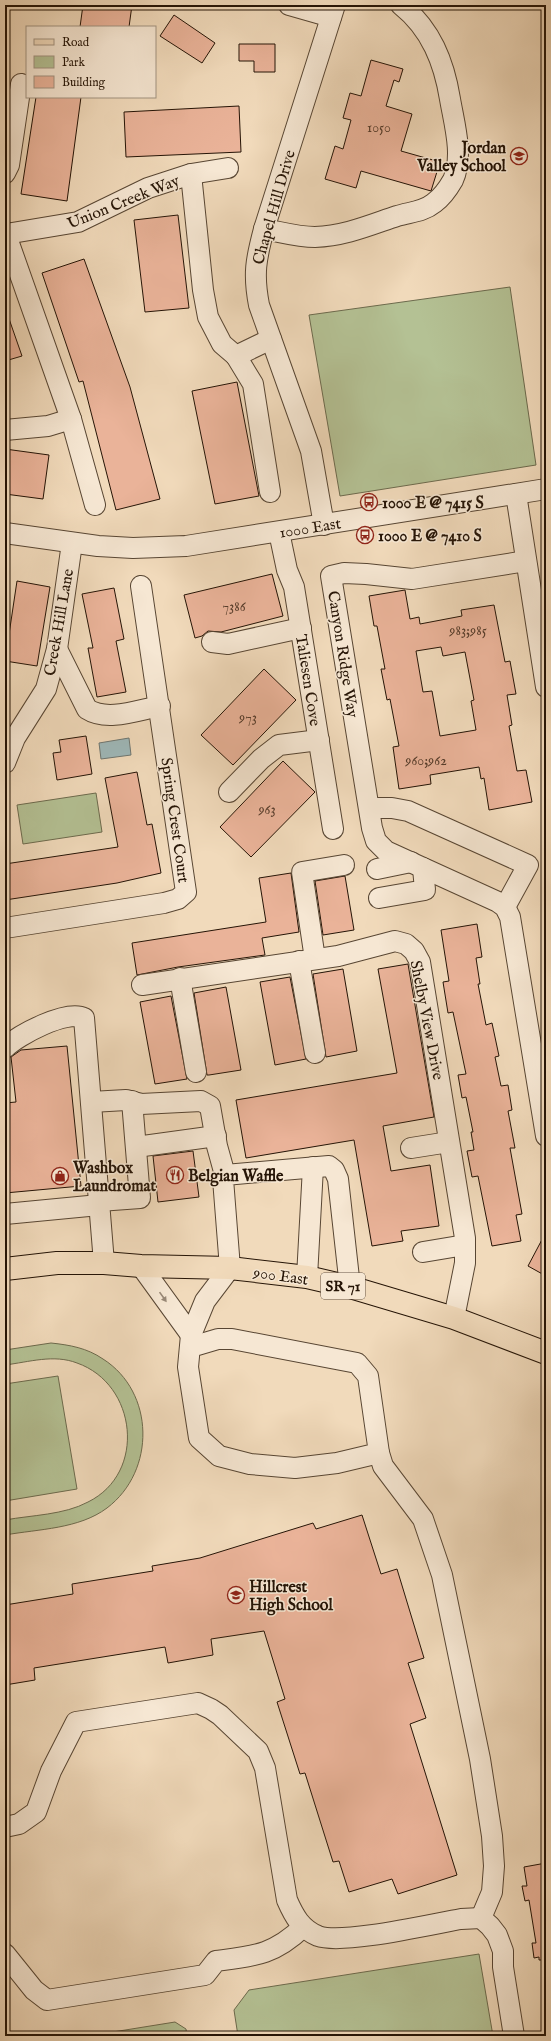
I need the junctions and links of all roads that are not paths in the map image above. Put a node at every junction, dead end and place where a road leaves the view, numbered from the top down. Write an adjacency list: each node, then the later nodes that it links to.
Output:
1 (289, 5): 3 (street)
2 (401, 5): 9 (street)
3 (333, 11): 9 (street, Chapel Hill Drive)
4 (21, 84): 5 (street)
5 (9, 140): 7 (street)
6 (228, 168): 8 (street)
7 (5, 173)
8 (191, 174): 10 (street, Union Creek Way); 12 (street, Union Creek Way)
9 (264, 229): 11 (street, Chapel Hill Drive)
10 (5, 233): 13 (street, Union Creek Way)
11 (271, 339): 12 (street); 19 (street, Chapel Hill Drive)
12 (236, 356): 16 (street, Union Creek Way)
13 (71, 419): 14 (street); 18 (street, Union Creek Way)
14 (5, 430)
15 (546, 489): 17 (street, 1000 East)
16 (270, 492)
17 (516, 494): 19 (street, 1000 East); 23 (street)
18 (95, 505)
19 (324, 525): 20 (street, 1000 East)
20 (279, 532): 22 (street, 1000 East); 25 (street, Taliesen Cove)
21 (5, 533): 22 (street, 1000 East)
22 (72, 543): 27 (street, Creek Hill Lane)
23 (526, 561): 28 (street); 33 (street, Canyon Ridge Way)
24 (141, 586): 29 (street, Spring Crest Court)
25 (301, 628): 26 (street); 30 (street, Taliesen Cove)
26 (212, 642)
27 (57, 649): 29 (street); 31 (street, Creek Hill Lane)
28 (546, 687)
29 (160, 706): 40 (street, Spring Crest Court)
30 (319, 740): 32 (street); 34 (street, Taliesen Cove)
31 (5, 763)
32 (229, 792)
33 (370, 808): 36 (street, Canyon Ridge Way); 39 (street)
34 (333, 829)
35 (344, 865): 41 (street)
36 (417, 865): 37 (street); 38 (street); 39 (street, Canyon Ridge Way)
37 (377, 869)
38 (379, 898)
39 (504, 907): 50 (street)
40 (5, 928)
41 (307, 960): 42 (street, Shelby View Drive); 45 (street); 51 (street, Shelby View Drive)
42 (180, 978): 43 (street, Shelby View Drive); 46 (street)
43 (142, 985)
44 (5, 1048): 48 (street)
45 (315, 1053)
46 (196, 1072)
47 (132, 1101): 48 (street); 49 (street); 52 (street)
48 (91, 1102): 56 (street)
49 (216, 1136): 52 (street); 55 (street)
50 (546, 1136)
51 (449, 1142): 53 (street); 58 (street, Shelby View Drive)
52 (136, 1147): 56 (street)
53 (411, 1148)
54 (313, 1167): 55 (street); 64 (street); 65 (street)
55 (225, 1175): 63 (street)
56 (99, 1203): 57 (street); 60 (street)
57 (5, 1214)
58 (465, 1245): 59 (street); 66 (street, Shelby View Drive)
59 (423, 1252)
60 (104, 1262): 61 (main road, 900 East / SR 71); 62 (main road, 900 East / SR 71)
61 (141, 1266): 63 (main road, 900 East / SR 71); 67 (street, one-way to 67)
62 (5, 1268)
63 (230, 1268): 64 (main road, 900 East / SR 71); 67 (street)
64 (307, 1277): 65 (main road, 900 East / SR 71)
65 (350, 1287): 66 (main road, 900 East / SR 71)
66 (454, 1318): 68 (main road, 900 East / SR 71)
67 (191, 1341): 69 (street); 69 (street)
68 (546, 1353)
69 (379, 1453): 71 (street)
70 (5, 1827): 72 (street)
71 (481, 1918): 72 (street); 74 (street)
72 (303, 1927): 73 (street)
73 (5, 1954)
74 (514, 2036)

